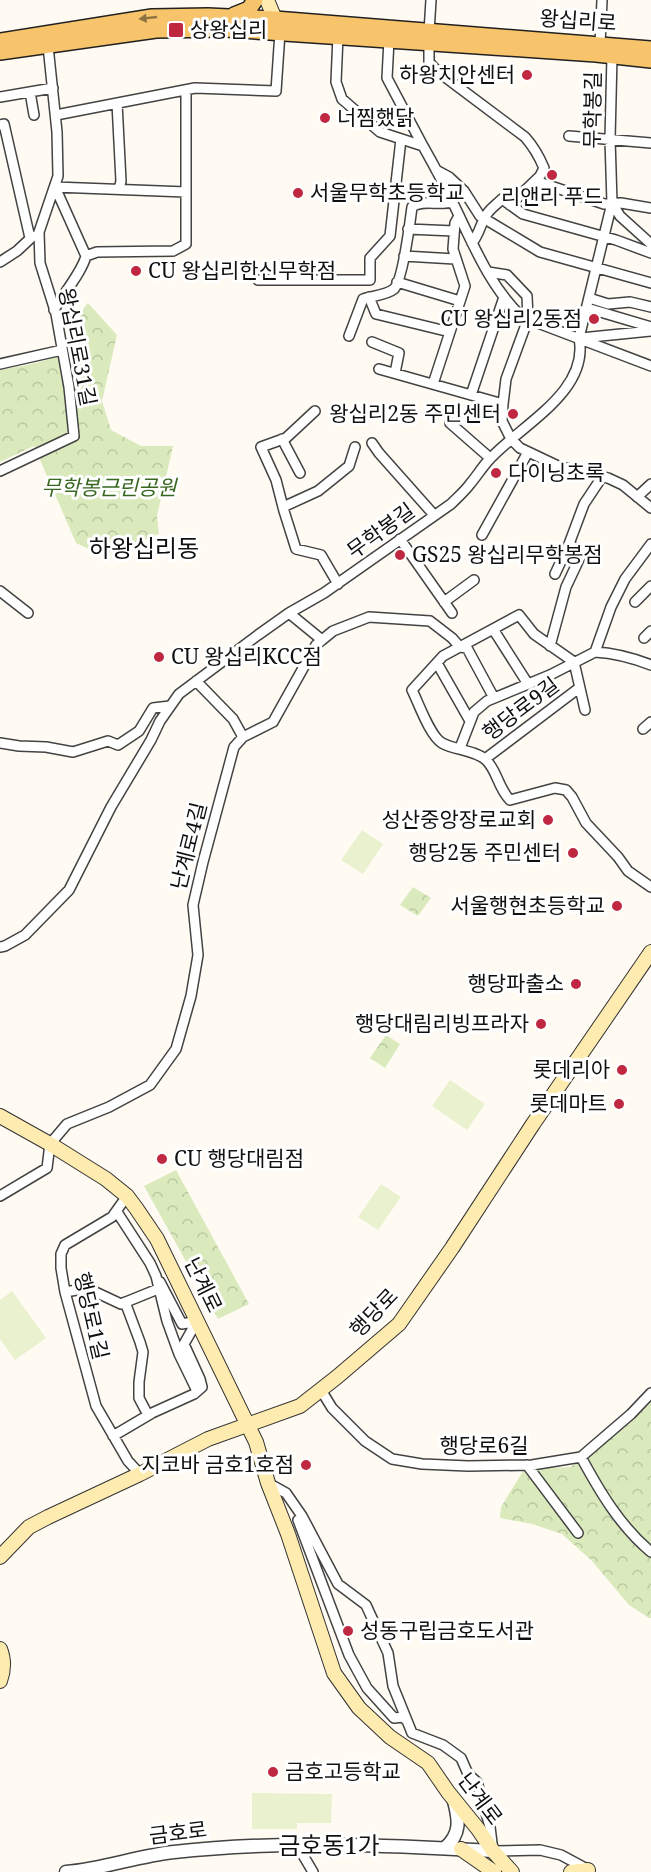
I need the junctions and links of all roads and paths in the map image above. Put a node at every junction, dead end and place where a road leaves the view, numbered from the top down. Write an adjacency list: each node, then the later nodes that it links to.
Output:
1 (255, 0): 5 (main road)
2 (267, 0): 7 (main road)
3 (431, 0): 9 (street)
4 (602, 0): 13 (street)
5 (227, 16): 6 (main road, 왕십리로); 7 (main road, 왕십리로)
6 (202, 22): 7 (main road, 왕십리로); 12 (main road, 왕십리로)
7 (276, 28): 8 (main road, 왕십리로); 9 (main road, 왕십리로); 19 (street)
8 (338, 36): 10 (main road, 왕십리로); 27 (street)
9 (429, 38): 10 (main road, 왕십리로); 13 (main road, 왕십리로); 16 (main road, 왕십리로); 32 (street)
10 (388, 40): 30 (street)
11 (0, 41): 12 (main road, 왕십리로)
12 (40, 43): 15 (main road, 왕십리로); 18 (street, 왕십리로31길)
13 (600, 44): 14 (main road, 왕십리로); 16 (street)
14 (651, 49)
15 (0, 52)
16 (612, 56): 17 (main road, 왕십리로); 28 (street, 무학봉길)
17 (651, 60)
18 (53, 88): 20 (street); 24 (street, 왕십리로31길)
19 (186, 90): 22 (street); 35 (street)
20 (30, 92): 21 (street); 23 (street)
21 (0, 97)
22 (117, 103): 24 (street); 34 (street)
23 (34, 115)
24 (56, 115): 33 (street, 왕십리로31길)
25 (0, 125): 44 (street)
26 (568, 136): 28 (street)
27 (401, 139): 30 (street); 55 (street)
28 (610, 139): 29 (street); 37 (street, 무학봉길)
29 (651, 143)
30 (423, 146): 31 (street)
31 (436, 170): 36 (street); 41 (street)
32 (536, 181): 37 (street); 38 (street)
33 (55, 187): 34 (street); 44 (street, 왕십리로31길); 49 (street)
34 (119, 189): 35 (street)
35 (186, 192): 49 (street)
36 (453, 202): 40 (street); 42 (street)
37 (612, 203): 39 (street); 45 (street, 무학봉길); 47 (street)
38 (510, 205): 41 (street); 45 (street)
39 (651, 208)
40 (459, 216): 43 (street); 46 (street)
41 (484, 219): 46 (street); 53 (street)
42 (408, 229): 43 (street); 50 (street)
43 (454, 231): 51 (street)
44 (35, 235): 52 (street); 63 (street, 왕십리로31길)
45 (605, 237): 48 (street); 53 (street, 무학봉길)
46 (472, 243): 54 (street)
47 (651, 244)
48 (651, 253)
49 (86, 256): 63 (street)
50 (404, 256): 51 (street); 56 (street)
51 (455, 259): 60 (street)
52 (0, 262)
53 (597, 268): 57 (street); 61 (street, 무학봉길)
54 (488, 272): 59 (street); 64 (street)
55 (258, 280)
56 (397, 282): 58 (street); 60 (street)
57 (651, 283)
58 (369, 297): 66 (street); 67 (street)
59 (504, 297): 64 (street); 76 (street)
60 (460, 301): 66 (street)
61 (588, 303): 62 (street); 65 (street); 68 (street, 무학봉길)
62 (651, 307)
63 (54, 310): 70 (street, 왕십리로31길)
64 (528, 319): 68 (street); 77 (street)
65 (651, 329): 68 (street)
66 (450, 332): 75 (street)
67 (350, 336)
68 (579, 338): 72 (street); 81 (street, 무학봉길)
69 (372, 342): 74 (street)
70 (62, 350): 71 (street); 86 (street, 왕십리로31길)
71 (0, 364)
72 (651, 366)
73 (379, 369): 74 (street)
74 (395, 373): 75 (street)
75 (433, 384): 76 (street)
76 (471, 395): 77 (street)
77 (503, 404): 81 (street)
78 (315, 411): 80 (street)
79 (450, 423): 85 (street)
80 (282, 439): 87 (street); 91 (street)
81 (511, 439): 84 (street); 85 (street, 무학봉길)
82 (372, 443): 93 (street)
83 (355, 447): 91 (street)
84 (528, 452): 88 (street); 94 (street)
85 (490, 458): 93 (street, 무학봉길)
86 (0, 471)
87 (300, 473)
88 (602, 477): 90 (street); 96 (street)
89 (651, 484): 90 (street)
90 (637, 497): 92 (street)
91 (283, 507): 100 (street)
92 (651, 508)
93 (434, 515): 95 (street, 무학봉길)
94 (482, 535)
95 (400, 539): 100 (street, 무학봉길); 103 (street)
96 (569, 544): 98 (street); 110 (street)
97 (651, 544): 112 (street)
98 (555, 574)
99 (474, 580): 103 (street)
100 (338, 584): 106 (street, 무학봉길)
101 (651, 586): 104 (street)
102 (0, 591): 105 (street)
103 (444, 602): 107 (street)
104 (634, 602)
105 (28, 613)
106 (289, 613): 109 (street); 116 (street, 무학봉길)
107 (452, 613)
108 (493, 629): 110 (street, 행당로9길); 111 (street, 행당로9길); 117 (street)
109 (322, 640): 111 (street); 125 (street)
110 (550, 646): 113 (street)
111 (460, 647): 115 (street, 행당로9길); 119 (street)
112 (595, 652): 113 (street); 114 (street)
113 (574, 662): 117 (street); 118 (street)
114 (649, 662)
115 (437, 663): 122 (street); 127 (street, 행당로9길)
116 (196, 681): 120 (street, 무학봉길); 125 (street)
117 (528, 684): 119 (street)
118 (579, 688): 121 (street); 128 (street, 행당로9길)
119 (494, 698): 122 (street)
120 (170, 706): 126 (street); 130 (street, 무학봉길)
121 (585, 710)
122 (470, 721): 127 (street)
123 (651, 722): 124 (street)
124 (643, 729)
125 (243, 737): 133 (street, 난계로4길)
126 (0, 743)
127 (460, 748): 128 (street, 행당로9길)
128 (485, 759): 129 (street, 행당로9길)
129 (651, 887)
130 (0, 947)
131 (651, 952): 142 (main road, 행당로)
132 (0, 1116): 133 (main road, 난계로)
133 (50, 1144): 134 (street); 135 (main road, 난계로)
134 (0, 1196)
135 (127, 1196): 136 (street, 행당로1길); 141 (main road, 난계로)
136 (117, 1212): 137 (street); 139 (street, 행당로1길)
137 (156, 1276): 138 (street); 141 (street)
138 (158, 1289): 140 (street); 143 (street)
139 (65, 1292): 140 (street); 147 (street, 행당로1길)
140 (125, 1302): 145 (street)
141 (197, 1321): 143 (street); 146 (main road, 난계로)
142 (321, 1390): 146 (main road, 행당로); 149 (street, 행당로6길)
143 (197, 1391): 145 (street)
144 (651, 1394): 148 (street)
145 (148, 1415): 147 (street)
146 (248, 1425): 150 (main road, 행당로); 151 (main road, 난계로)
147 (113, 1436): 150 (street, 행당로1길)
148 (580, 1457): 149 (street, 행당로6길); 154 (street)
149 (528, 1465): 153 (street)
150 (140, 1474): 155 (main road, 행당로)
151 (268, 1483): 152 (street, 난계로); 159 (main road, 난계로)
152 (286, 1493): 158 (street, 난계로); 158 (street)
153 (578, 1533)
154 (651, 1552)
155 (0, 1557)
156 (0, 1649): 157 (main road)
157 (0, 1681)
158 (406, 1720): 163 (street, 난계로)
159 (453, 1799): 161 (street); 163 (main road, 난계로)
160 (297, 1845): 161 (street, 금호로); 165 (street, 금호로); 166 (street)
161 (444, 1848): 162 (street, 금호로)
162 (460, 1849): 163 (street, 금호로); 167 (main road)
163 (493, 1851): 164 (street); 168 (main road)
164 (590, 1871): 169 (main road)
165 (66, 1872)
166 (313, 1872)
167 (494, 1872)
168 (512, 1872)
169 (571, 1872)

